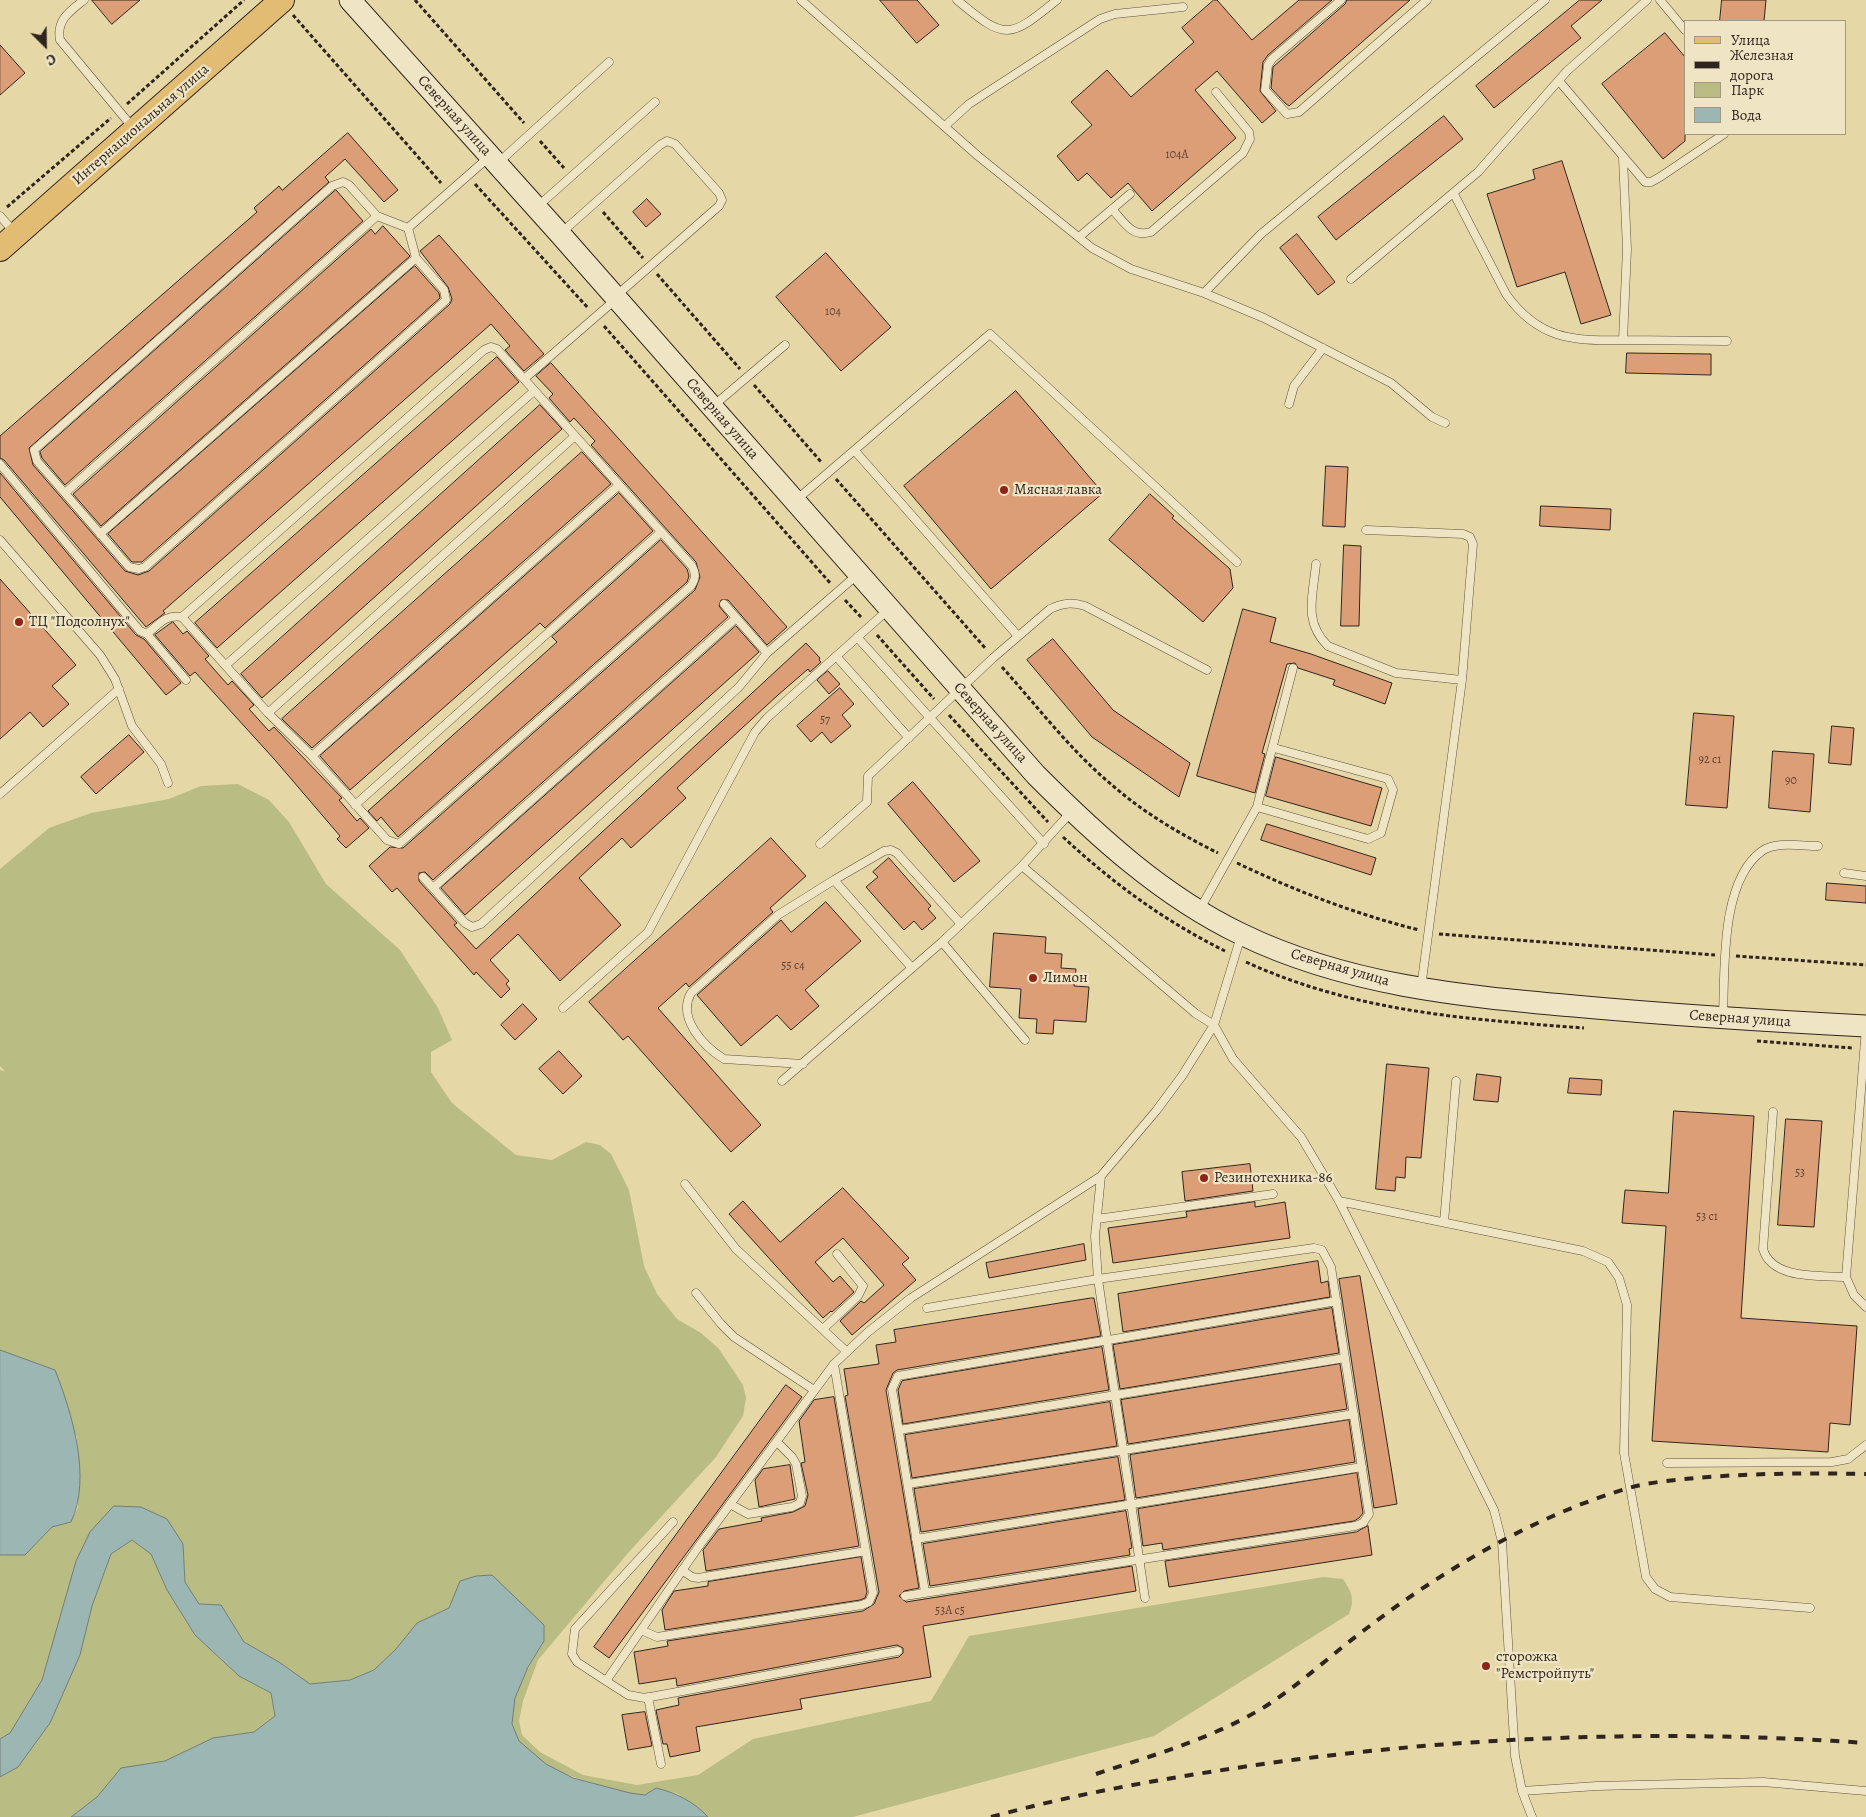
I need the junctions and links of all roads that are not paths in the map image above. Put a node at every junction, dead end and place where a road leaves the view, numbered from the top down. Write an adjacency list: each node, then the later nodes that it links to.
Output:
1 (84, 0): 19 (lane)
2 (282, 0): 19 (main road, Интернациональная улица)
3 (350, 0): 22 (main road, Северная улица)
4 (801, 0): 18 (lane)
5 (957, 0): 6 (lane)
6 (1057, 0)
7 (1340, 0): 8 (lane)
8 (1427, 0)
9 (1545, 0): 35 (lane)
10 (1647, 0): 15 (lane)
11 (1660, 0): 13 (lane)
12 (1183, 7): 18 (lane)
13 (1684, 29)
14 (609, 62): 22 (lane)
15 (1559, 80): 21 (lane); 24 (lane)
16 (1216, 92): 26 (lane)
17 (655, 102): 25 (lane)
18 (945, 126): 31 (lane)
19 (135, 130): 32 (main road, Интернациональная улица)
20 (1722, 135): 21 (lane)
21 (1623, 158): 37 (lane)
22 (494, 160): 25 (main road, Северная улица); 29 (lane)
23 (1130, 194): 26 (lane)
24 (1454, 194): 34 (lane); 37 (lane)
25 (537, 207): 30 (main road, Северная улица)
26 (1112, 209): 31 (lane)
27 (0, 216): 32 (lane)
28 (377, 216): 29 (lane); 50 (lane); 50 (lane)
29 (408, 228): 33 (lane)
30 (560, 234): 36 (main road, Северная улица); 36 (lane)
31 (1079, 237): 35 (lane)
32 (8, 242)
33 (416, 258): 54 (lane); 54 (lane)
34 (1351, 279)
35 (1204, 292): 40 (lane)
36 (616, 297): 41 (lane); 44 (main road, Северная улица)
37 (1622, 340): 38 (lane)
38 (1727, 341)
39 (785, 345): 44 (lane)
40 (1322, 348): 43 (lane); 45 (lane)
41 (524, 379): 42 (lane); 61 (lane)
42 (534, 391): 46 (lane); 68 (lane)
43 (1289, 404)
44 (711, 408): 51 (main road, Северная улица)
45 (1446, 423)
46 (575, 436): 49 (lane); 75 (lane)
47 (855, 451): 51 (lane); 56 (lane); 64 (lane)
48 (0, 464): 63 (lane)
49 (619, 485): 53 (lane); 79 (lane)
50 (65, 493): 54 (lane)
51 (794, 502): 58 (main road, Северная улица)
52 (1366, 530): 72 (lane)
53 (661, 532): 82 (lane); 82 (lane)
54 (100, 534)
55 (0, 540): 73 (lane)
56 (1237, 562)
57 (1316, 564): 72 (lane)
58 (858, 574): 60 (main road, Северная улица); 66 (lane)
59 (724, 604): 62 (lane)
60 (889, 609): 65 (lane); 74 (main road, Северная улица)
61 (182, 617): 63 (lane); 68 (lane)
62 (736, 618): 66 (lane); 93 (lane)
63 (147, 634): 71 (lane)
64 (1018, 636): 70 (lane); 74 (lane)
65 (857, 637): 67 (lane); 76 (lane)
66 (767, 653): 93 (lane)
67 (836, 656): 77 (lane); 100 (lane)
68 (226, 666): 75 (lane)
69 (1293, 668): 78 (lane)
70 (1207, 670)
71 (186, 680)
72 (1462, 680): 99 (lane)
73 (119, 689): 80 (lane); 81 (lane)
74 (960, 689): 76 (lane); 84 (main road, Северная улица)
75 (268, 713): 79 (lane)
76 (931, 719): 77 (lane); 86 (lane)
77 (909, 738): 85 (lane)
78 (1274, 748): 83 (lane); 83 (lane)
79 (312, 756): 82 (lane)
80 (168, 784)
81 (0, 794)
82 (356, 805)
83 (1257, 807): 94 (lane)
84 (1072, 812): 86 (lane); 94 (main road, Северная улица)
85 (820, 844)
86 (1044, 844): 88 (lane)
87 (1818, 846): 101 (lane)
88 (1022, 866): 95 (lane); 102 (lane)
89 (1844, 873): 90 (lane)
90 (1866, 876)
91 (423, 877): 93 (lane)
92 (834, 880): 95 (lane); 98 (lane); 105 (lane)
93 (433, 888)
94 (1199, 911): 96 (main road, Северная улица)
95 (961, 924): 97 (lane)
96 (1241, 934): 99 (main road, Северная улица); 102 (lane)
97 (942, 942): 98 (lane); 104 (lane)
98 (912, 968): 105 (lane)
99 (1421, 990): 101 (main road, Северная улица)
100 (563, 1008)
101 (1723, 1018): 103 (main road, Северная улица)
102 (1214, 1026): 109 (lane); 112 (lane)
103 (1866, 1026): 116 (lane)
104 (1025, 1040)
105 (803, 1064): 106 (lane)
106 (782, 1081)
107 (1456, 1081): 114 (lane)
108 (1773, 1112): 116 (lane)
109 (1101, 1176): 113 (lane); 124 (lane)
110 (685, 1184): 122 (lane)
111 (1273, 1194): 113 (lane)
112 (1339, 1201): 114 (lane); 153 (lane)
113 (1097, 1219): 117 (lane)
114 (1444, 1222): 147 (lane)
115 (837, 1254): 122 (lane)
116 (1846, 1277): 121 (lane)
117 (1098, 1279): 119 (lane); 120 (lane); 123 (lane)
118 (696, 1293): 127 (lane)
119 (1337, 1301): 123 (lane); 125 (lane)
120 (927, 1308)
121 (1866, 1308)
122 (823, 1329): 124 (lane)
123 (1107, 1340): 128 (lane); 130 (lane)
124 (847, 1352): 126 (lane)
125 (1345, 1358): 128 (lane); 129 (lane)
126 (834, 1364): 127 (lane); 141 (lane)
127 (814, 1390): 131 (lane)
128 (1115, 1395): 130 (lane); 133 (lane)
129 (1354, 1414): 133 (lane); 135 (lane)
130 (899, 1430): 136 (lane)
131 (777, 1442): 137 (lane); 137 (lane)
132 (1866, 1445): 134 (lane)
133 (1123, 1450): 136 (lane); 138 (lane)
134 (1667, 1463)
135 (1362, 1467): 138 (lane); 142 (lane)
136 (908, 1484): 140 (lane)
137 (730, 1504): 143 (lane)
138 (1131, 1504): 140 (lane); 142 (lane)
139 (673, 1522): 150 (lane)
140 (916, 1539): 144 (lane)
141 (866, 1551): 143 (lane); 148 (lane)
142 (1139, 1558): 144 (lane); 146 (lane)
143 (682, 1570): 148 (lane)
144 (925, 1592): 145 (lane)
145 (905, 1596)
146 (1145, 1598)
147 (1810, 1608)
148 (641, 1630): 150 (lane)
149 (898, 1650): 151 (lane)
150 (606, 1682): 151 (lane)
151 (648, 1697): 152 (lane)
152 (661, 1764)
153 (1522, 1791): 154 (lane); 155 (lane)
154 (1866, 1791)
155 (1532, 1817)

